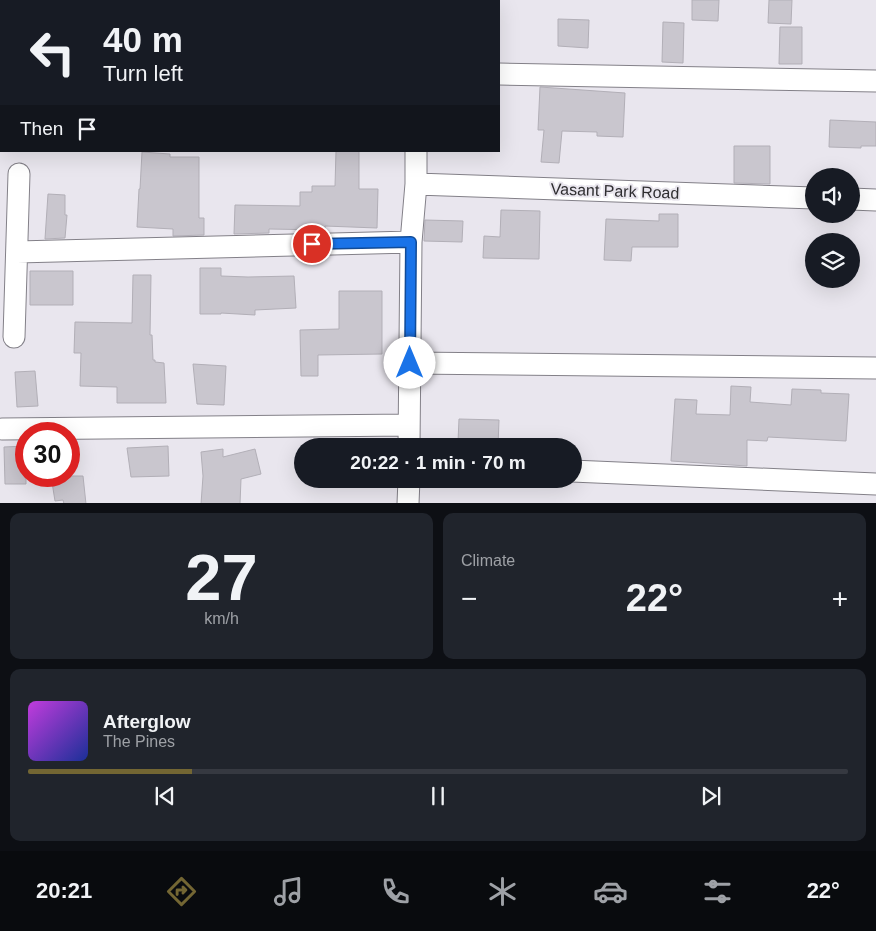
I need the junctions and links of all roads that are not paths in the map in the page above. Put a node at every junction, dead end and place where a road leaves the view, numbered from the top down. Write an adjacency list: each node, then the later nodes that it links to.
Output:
1 (500, 74): 2 (street)
2 (876, 81)
3 (416, 152): 5 (street)
4 (20, 174): 10 (street)
5 (416, 184): 6 (street, Vasant Park Road); 9 (street)
6 (805, 198)
7 (860, 199): 8 (street)
8 (876, 200)
9 (411, 242): 10 (street); 12 (street)
10 (17, 252): 11 (street)
11 (14, 337)
12 (410, 363): 13 (street); 14 (street)
13 (876, 368)
14 (409, 425): 15 (street); 16 (street)
15 (2, 429)
16 (409, 438)
17 (582, 471): 18 (street)
18 (876, 484)
19 (409, 488): 20 (street)
20 (408, 503)

